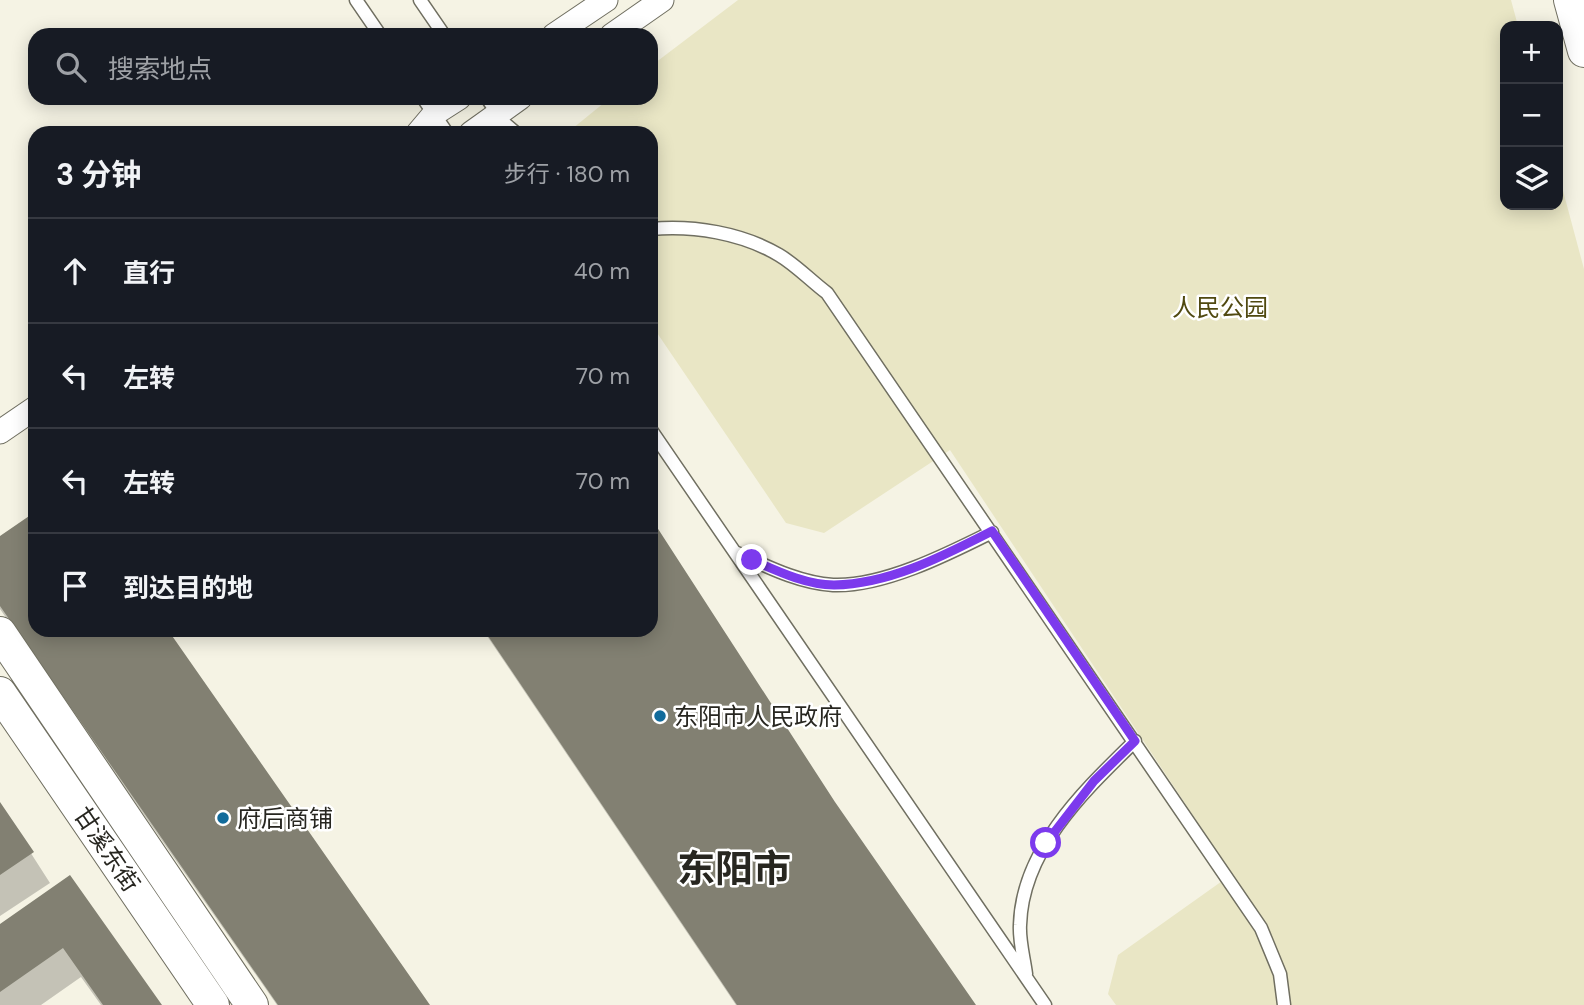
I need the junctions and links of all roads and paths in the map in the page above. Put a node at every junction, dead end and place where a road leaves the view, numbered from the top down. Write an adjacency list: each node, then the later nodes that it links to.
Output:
1 (356, 0): 6 (lane)
2 (420, 0): 7 (lane)
3 (606, 0): 8 (street)
4 (663, 0): 9 (street)
5 (1570, 0): 10 (street)
6 (375, 28)
7 (439, 28)
8 (564, 28)
9 (622, 28)
10 (1584, 51)
11 (492, 106): 12 (street); 13 (lane)
12 (476, 126)
13 (510, 126)
14 (658, 228): 18 (lane)
15 (28, 413): 16 (street)
16 (0, 432)
17 (658, 440): 19 (lane)
18 (992, 531): 19 (lane); 22 (lane)
19 (735, 552): 23 (lane)
20 (0, 633): 25 (street)
21 (0, 693): 24 (street, 甘溪东街)
22 (1135, 741): 23 (lane); 27 (lane)
23 (1027, 977): 26 (lane)
24 (203, 1001)
25 (252, 1005)
26 (1045, 1005)
27 (1284, 1005)

